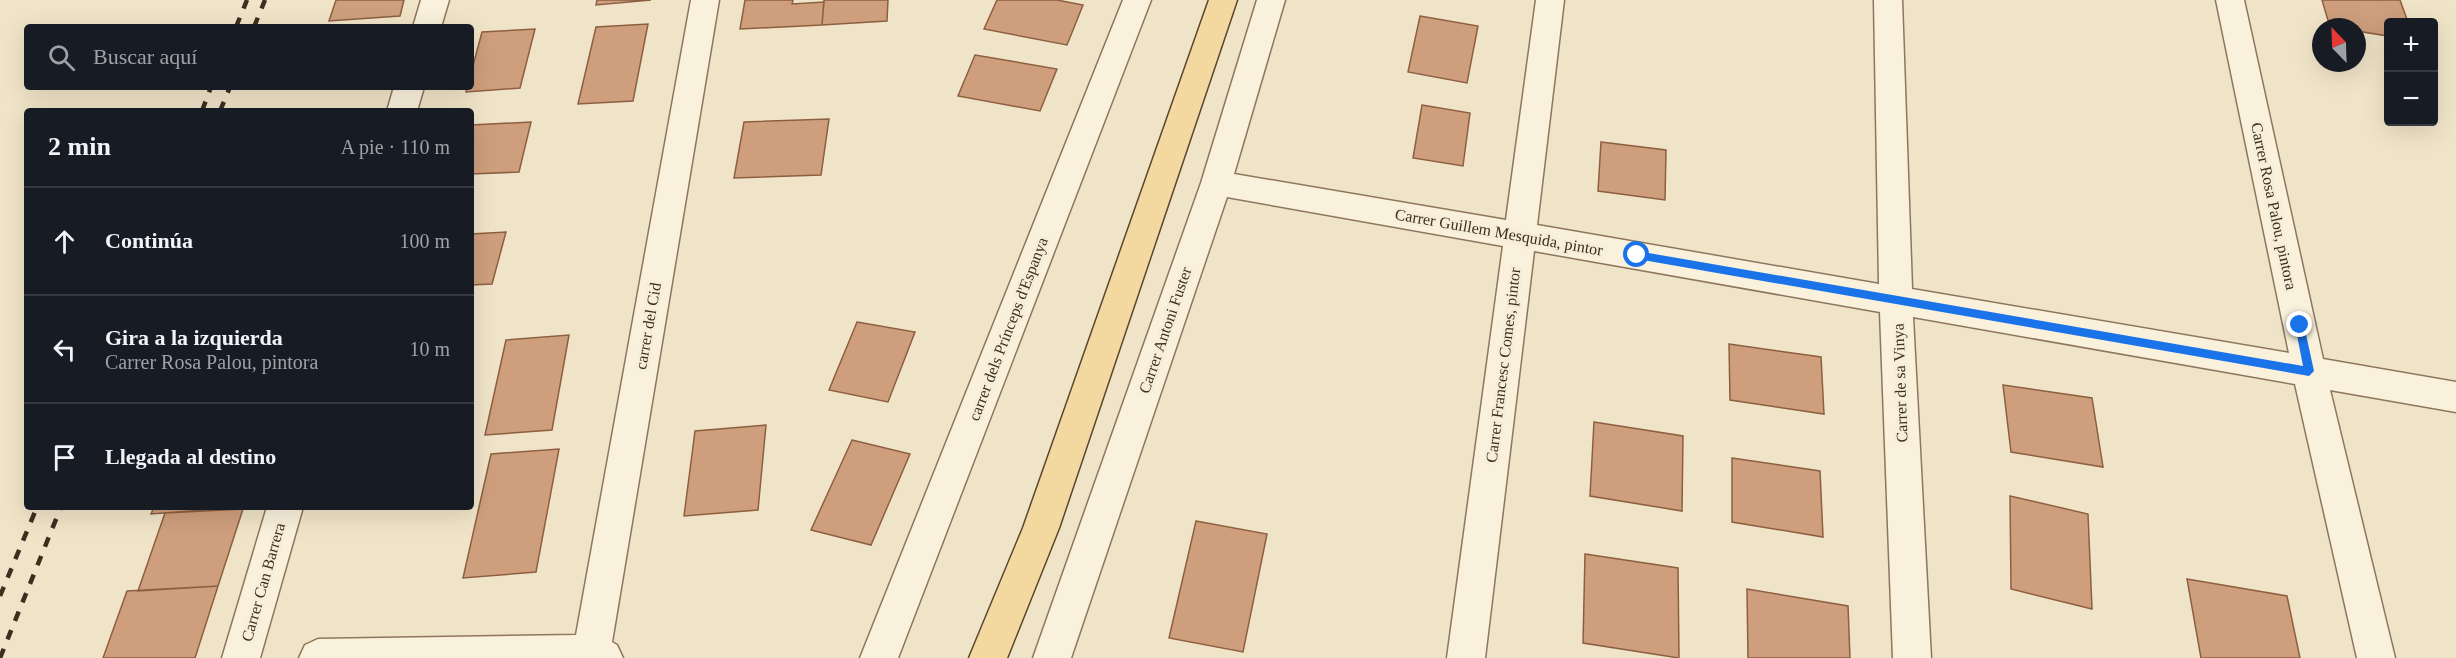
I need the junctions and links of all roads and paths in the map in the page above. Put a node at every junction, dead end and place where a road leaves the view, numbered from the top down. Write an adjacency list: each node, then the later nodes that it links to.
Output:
1 (435, 0): 9 (street)
2 (705, 0): 18 (street, carrer del Cid)
3 (1137, 0): 21 (street, carrer dels Prínceps d'Espanya)
4 (1223, 0): 22 (main road)
5 (1271, 0): 12 (street, Carrer Antoni Fuster)
6 (1550, 0): 13 (street, Carrer Francesc Comes, pintor)
7 (1887, 0): 14 (street, Carrer de sa Vinya)
8 (2230, 0): 15 (street, Carrer Rosa Palou, pintora)
9 (428, 24)
10 (408, 90): 11 (street)
11 (403, 108)
12 (1216, 183): 13 (street, Carrer Guillem Mesquida, pintor); 23 (street, Carrer Antoni Fuster)
13 (1519, 235): 14 (street, Carrer Guillem Mesquida, pintor); 24 (street, Carrer Francesc Comes, pintor)
14 (1896, 300): 15 (street, Carrer Guillem Mesquida, pintor); 25 (street, Carrer de sa Vinya)
15 (2309, 371): 16 (street, Carrer Guillem Mesquida, pintor); 26 (street, Carrer Rosa Palou, pintora)
16 (2456, 397)
17 (284, 510): 19 (street, Carrer Can Barrera)
18 (597, 655): 20 (street)
19 (241, 658)
20 (318, 658)
21 (879, 658)
22 (988, 658)
23 (1052, 658)
24 (1466, 658)
25 (1912, 658)
26 (2376, 658)

